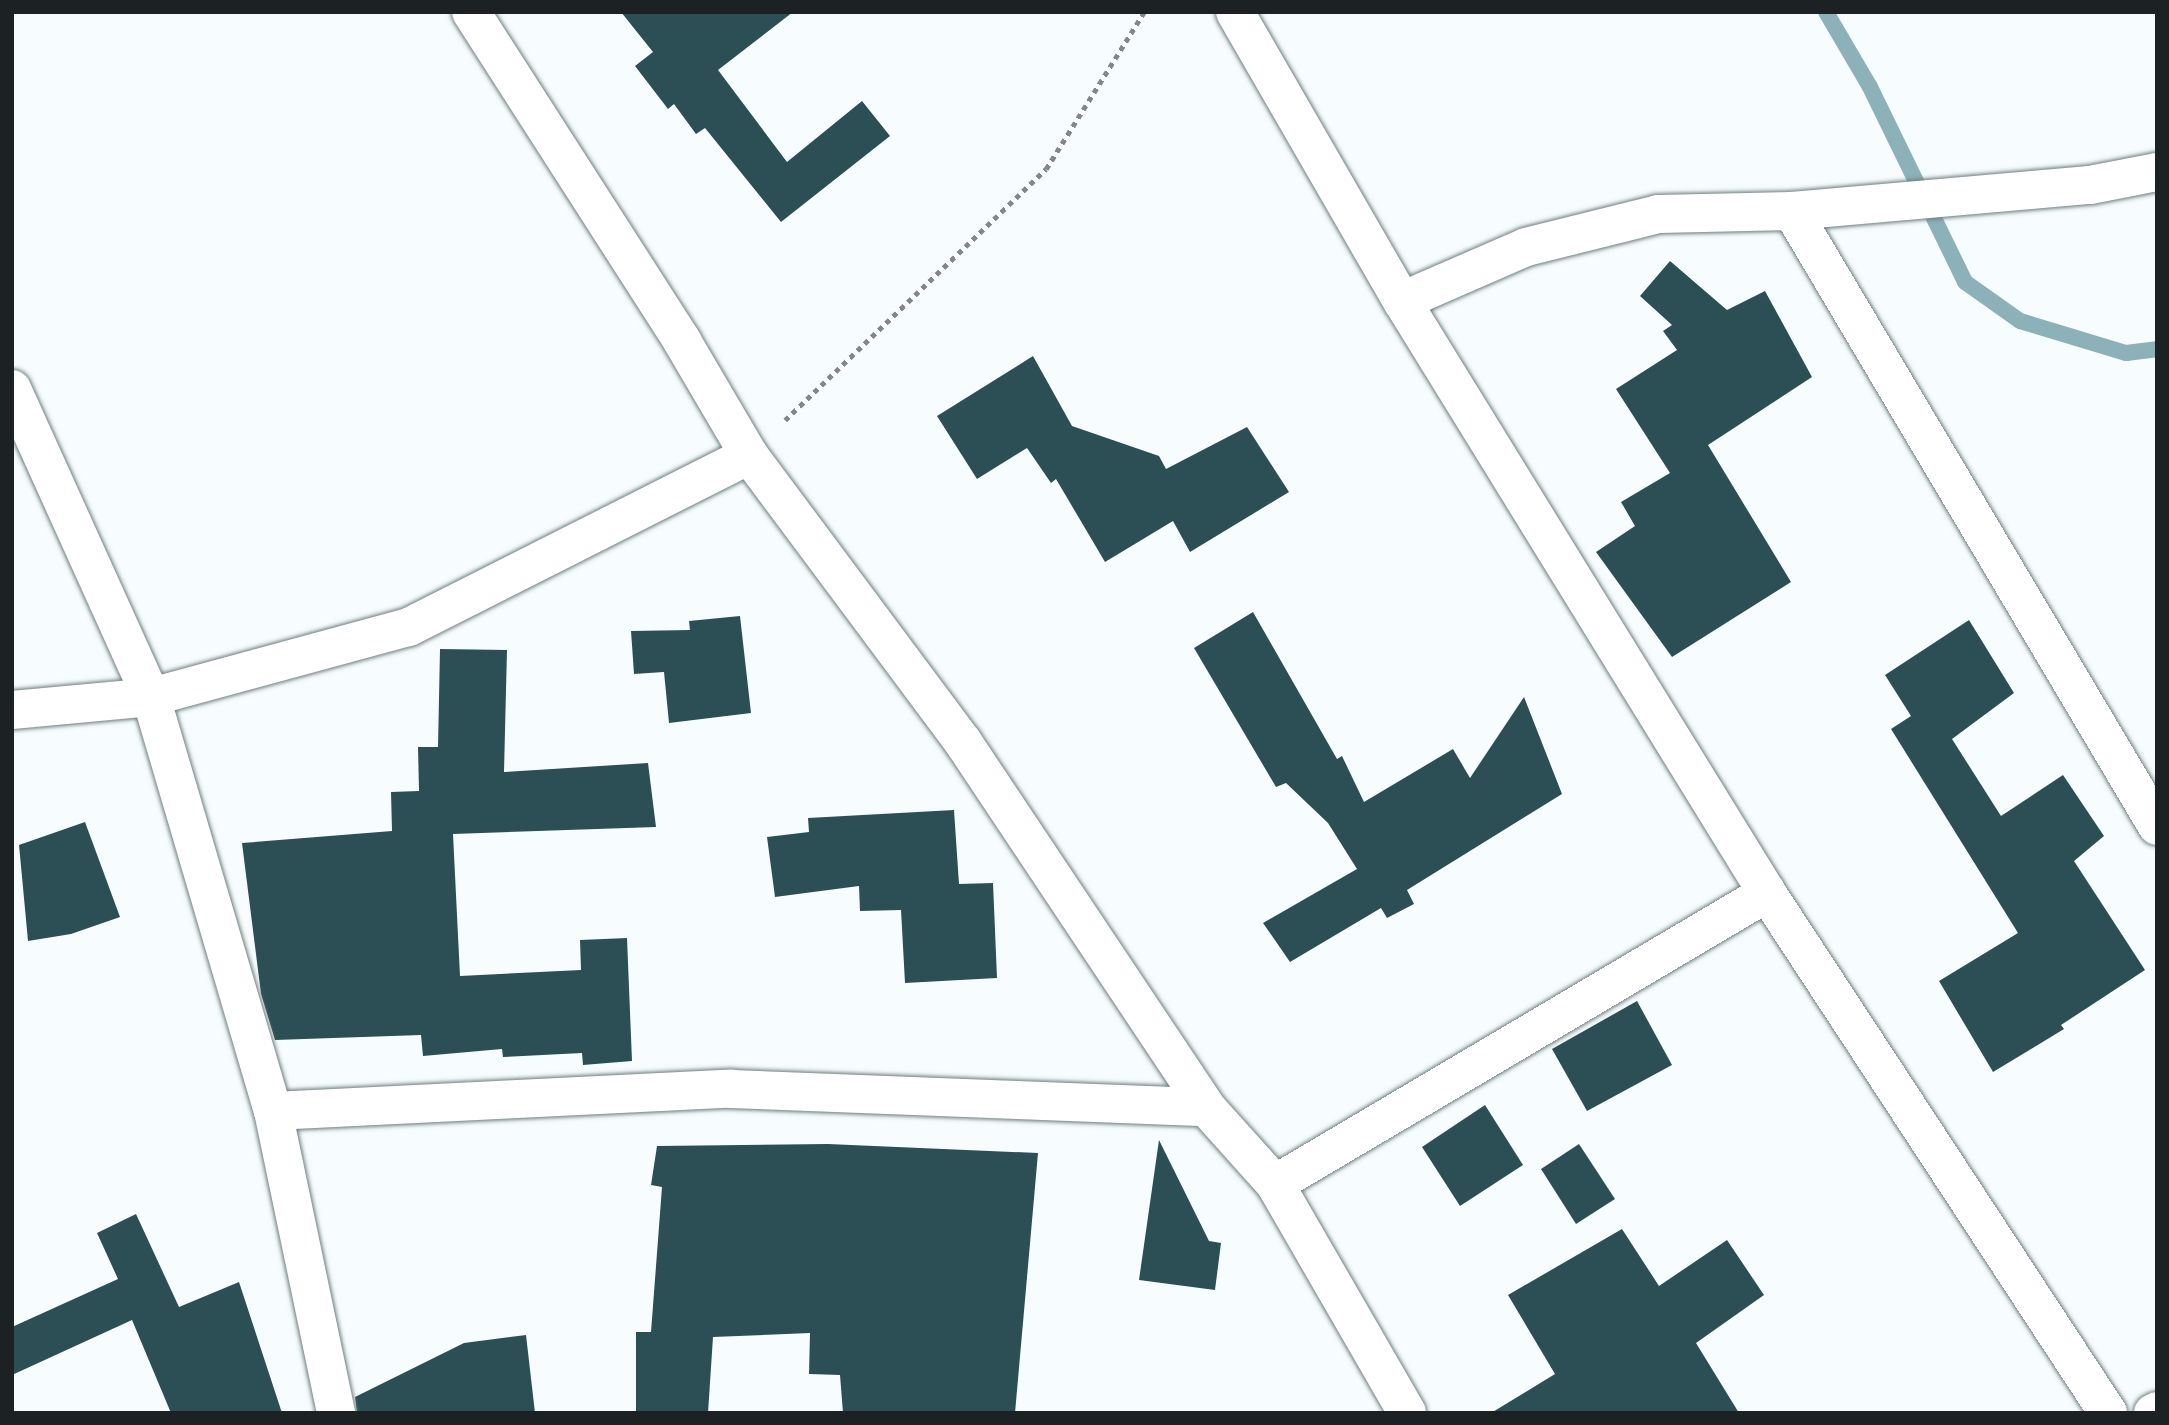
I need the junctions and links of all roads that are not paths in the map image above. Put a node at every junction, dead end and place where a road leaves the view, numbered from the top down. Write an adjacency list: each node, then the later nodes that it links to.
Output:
1 (471, 12): 7 (street)
2 (1236, 12): 5 (street)
3 (2157, 172): 4 (street)
4 (1792, 211): 5 (street); 10 (street)
5 (1402, 302): 11 (street)
6 (12, 389): 8 (street)
7 (750, 455): 8 (street); 12 (street)
8 (151, 697): 9 (street); 13 (street)
9 (12, 710)
10 (2157, 826)
11 (1767, 893): 14 (street); 17 (street)
12 (1206, 1107): 13 (street); 14 (street)
13 (272, 1111): 15 (street)
14 (1275, 1184): 16 (street)
15 (336, 1413)
16 (1407, 1413)
17 (2108, 1413)

